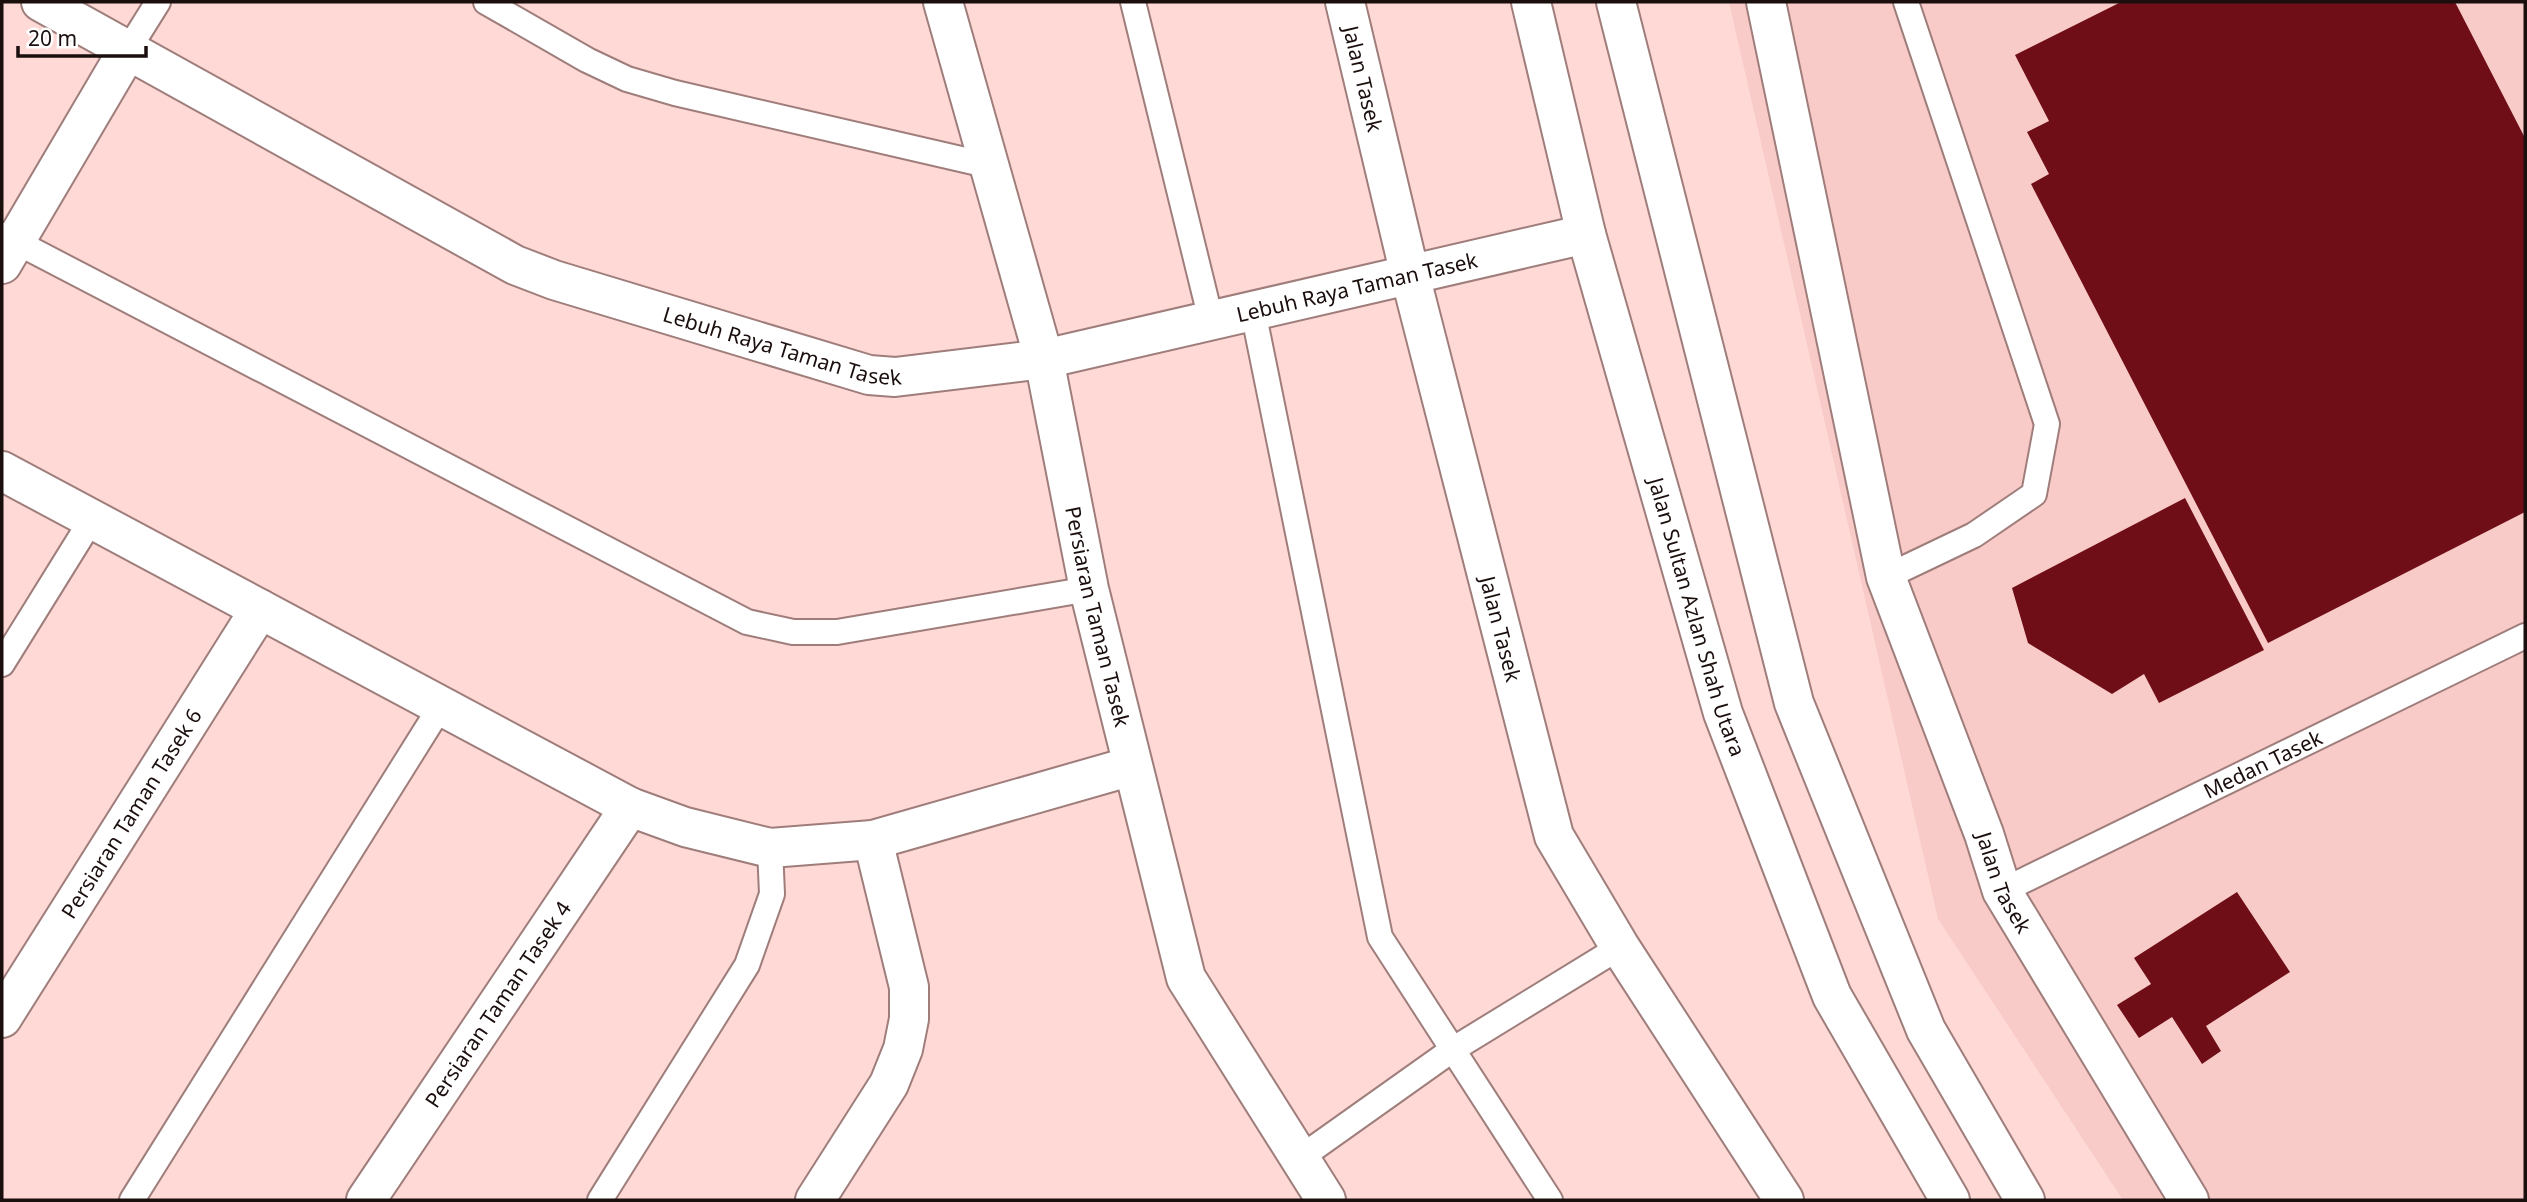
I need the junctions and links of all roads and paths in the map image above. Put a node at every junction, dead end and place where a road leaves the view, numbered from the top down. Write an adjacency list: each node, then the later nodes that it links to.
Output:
1 (41, 2): 11 (street, Lebuh Raya Taman Tasek)
2 (158, 2): 11 (lane)
3 (486, 2): 12 (lane)
4 (943, 2): 12 (street, Persiaran Taman Tasek)
5 (1133, 2): 17 (lane)
6 (1345, 2): 15 (street, Jalan Tasek)
7 (1531, 2): 13 (street, Jalan Sultan Azlan Shah Utara)
8 (1616, 2): 44 (street)
9 (1766, 2): 21 (street, Jalan Tasek)
10 (1906, 2): 21 (lane)
11 (128, 50): 14 (street); 18 (street, Lebuh Raya Taman Tasek)
12 (991, 166): 18 (street, Persiaran Taman Tasek)
13 (1586, 234): 15 (street, Lebuh Raya Taman Tasek); 43 (street, Jalan Sultan Azlan Shah Utara)
14 (6, 246): 22 (lane)
15 (1410, 275): 16 (street, Lebuh Raya Taman Tasek); 32 (street, Jalan Tasek)
16 (1253, 311): 17 (street, Lebuh Raya Taman Tasek); 34 (lane)
17 (1211, 320): 18 (street, Lebuh Raya Taman Tasek)
18 (1044, 359): 22 (street, Persiaran Taman Tasek)
19 (2, 471): 20 (street)
20 (92, 519): 23 (street); 25 (lane)
21 (1886, 577): 31 (street, Jalan Tasek)
22 (1089, 589): 27 (street, Persiaran Taman Tasek)
23 (260, 609): 26 (street); 33 (street, Persiaran Taman Tasek 6)
24 (2525, 636): 31 (lane, Medan Tasek)
25 (2, 664)
26 (441, 706): 28 (street); 36 (lane)
27 (1132, 766): 29 (street); 35 (street, Persiaran Taman Tasek)
28 (630, 807): 30 (street); 37 (street, Persiaran Taman Tasek 4)
29 (873, 840): 30 (street); 39 (street)
30 (769, 848): 38 (lane)
31 (2002, 891): 45 (street, Jalan Tasek)
32 (1620, 947): 34 (lane); 42 (street, Jalan Tasek)
33 (2, 1018)
34 (1452, 1050): 35 (lane); 41 (lane)
35 (1300, 1158): 40 (street, Persiaran Taman Tasek)
36 (132, 1200)
37 (366, 1200)
38 (600, 1200)
39 (815, 1200)
40 (1325, 1200)
41 (1550, 1200)
42 (1784, 1200)
43 (1950, 1200)
44 (2025, 1200)
45 (2189, 1200)

